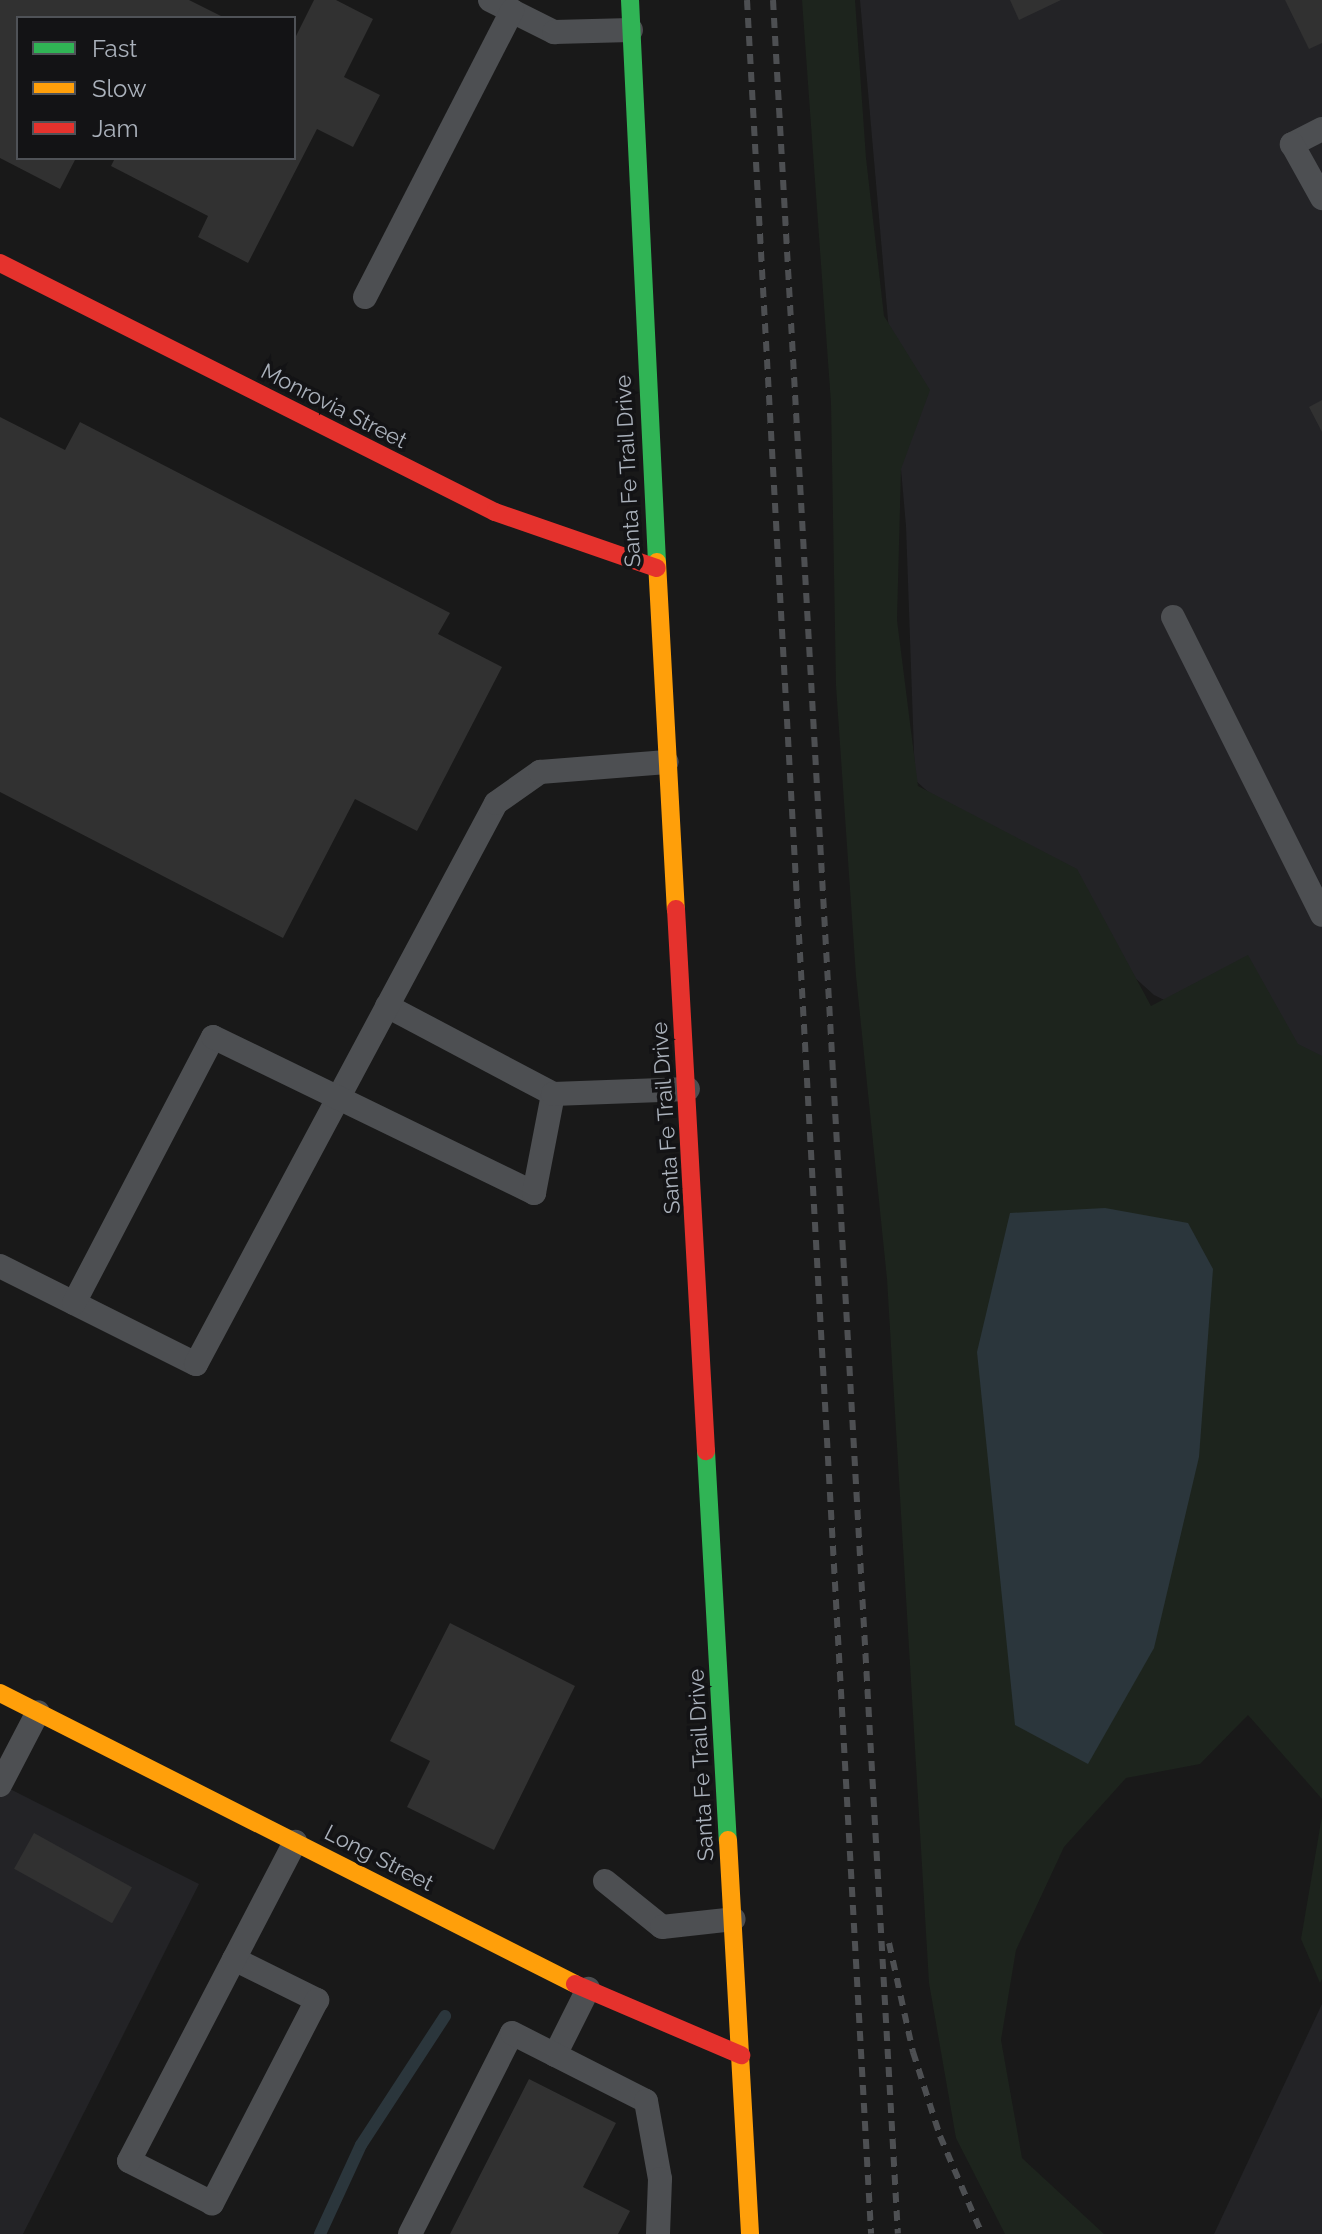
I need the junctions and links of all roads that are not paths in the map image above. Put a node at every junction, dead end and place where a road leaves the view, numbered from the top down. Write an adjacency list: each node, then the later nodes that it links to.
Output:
1 (630, 0): 3 (main road, Santa Fe Trail Drive)
2 (501, 6): 3 (lane); 7 (lane)
3 (631, 30): 8 (main road, Santa Fe Trail Drive)
4 (1322, 129): 5 (lane)
5 (1322, 198)
6 (0, 263): 8 (main road, Monrovia Street)
7 (365, 297)
8 (657, 568): 10 (main road, Santa Fe Trail Drive)
9 (1173, 617): 11 (lane)
10 (667, 762): 12 (lane); 13 (main road, Santa Fe Trail Drive)
11 (1322, 915)
12 (387, 1006): 14 (lane); 15 (lane)
13 (688, 1089): 14 (lane); 23 (main road, Santa Fe Trail Drive)
14 (553, 1094): 15 (lane)
15 (339, 1096): 17 (lane); 17 (lane)
16 (0, 1266): 17 (lane)
17 (74, 1303)
18 (0, 1693): 19 (main road, Long Street)
19 (38, 1712): 20 (lane); 21 (main road, Long Street)
20 (0, 1785)
21 (295, 1842): 24 (lane); 25 (main road, Long Street)
22 (605, 1881): 23 (lane)
23 (734, 1919): 27 (main road, Santa Fe Trail Drive)
24 (234, 1959): 24 (lane)
25 (588, 1989): 26 (lane); 27 (main road, Long Street)
26 (555, 2055): 28 (lane); 29 (lane)
27 (741, 2055): 30 (main road, Santa Fe Trail Drive)
28 (410, 2234)
29 (658, 2234)
30 (750, 2234)

